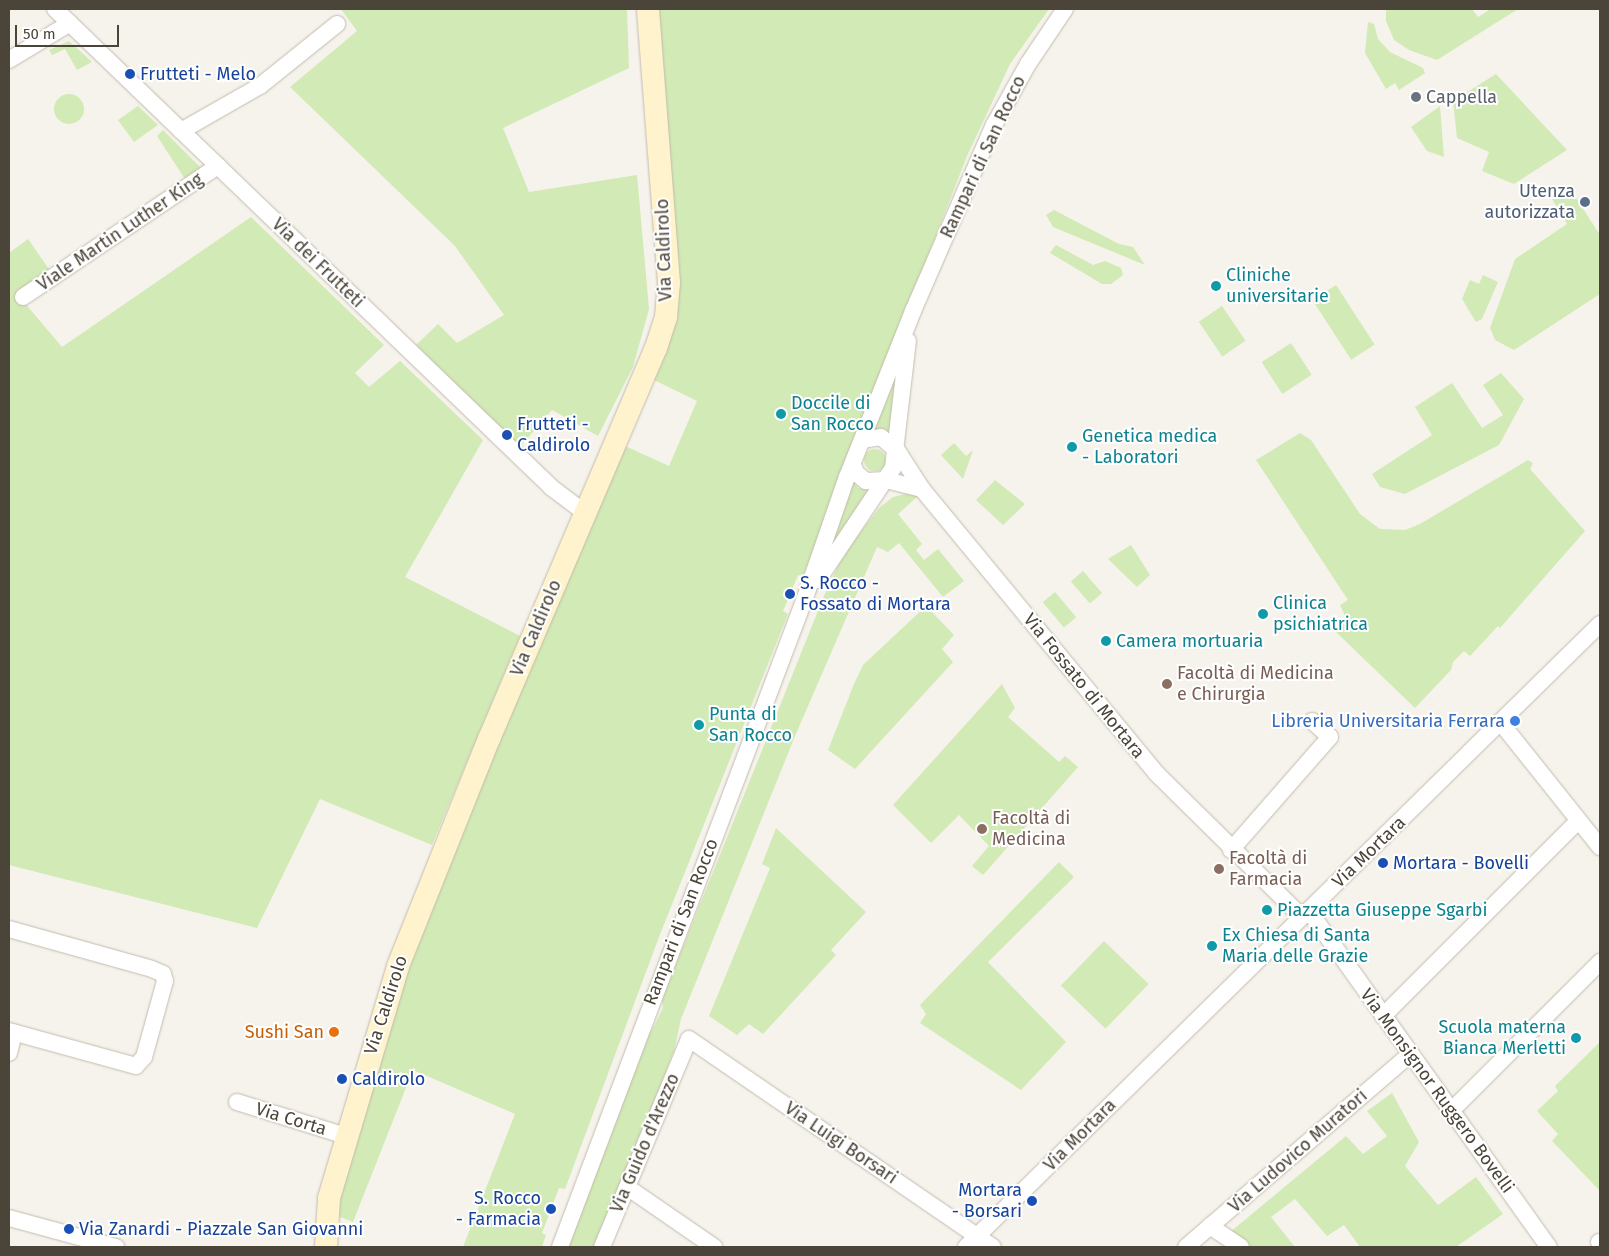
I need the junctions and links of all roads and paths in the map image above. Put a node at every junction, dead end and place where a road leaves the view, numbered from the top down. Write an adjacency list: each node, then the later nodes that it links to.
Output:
1 (648, 9): 15 (main road, Via Caldirolo)
2 (1065, 9): 9 (street, Rampari di San Rocco)
3 (65, 14): 5 (street); 6 (street, Via dei Frutteti)
4 (337, 24): 6 (street)
5 (9, 60)
6 (181, 131): 7 (street, Via dei Frutteti)
7 (218, 166): 8 (street, Viale Martin Luther King); 15 (street, Via dei Frutteti)
8 (23, 298)
9 (913, 311): 10 (street, Rampari di San Rocco); 11 (street, Rampari di San Rocco)
10 (862, 440): 11 (street); 12 (street, Rampari di San Rocco)
11 (897, 450): 13 (street, Rampari di San Rocco); 14 (street, Via Fossato di Mortara)
12 (852, 465): 13 (street); 16 (street, Rampari di San Rocco)
13 (886, 480): 14 (street); 16 (street, Rampari di San Rocco)
14 (922, 489): 22 (street, Via Fossato di Mortara)
15 (584, 512): 33 (main road, Via Caldirolo)
16 (805, 598): 40 (street, Rampari di San Rocco)
17 (1600, 624): 19 (street, Via Mortara)
18 (1312, 721): 22 (street)
19 (1502, 723): 20 (street); 23 (street, Via Mortara)
20 (1578, 821): 21 (street); 26 (street)
21 (1600, 847)
22 (1231, 850): 23 (street, Via Fossato di Mortara)
23 (1305, 914): 26 (street, Via Monsignor Ruggero Bovelli); 37 (street, Via Mortara)
24 (9, 929): 27 (street)
25 (1600, 962): 32 (street)
26 (1383, 1016): 30 (street, Via Monsignor Ruggero Bovelli)
27 (11, 1032): 29 (street)
28 (689, 1040): 34 (street, Via Guido d'Arezzo); 37 (street, Via Luigi Borsari)
29 (9, 1053)
30 (1410, 1054): 32 (street, Via Monsignor Ruggero Bovelli); 36 (street, Via Ludovico Muratori)
31 (237, 1102): 33 (street, Via Corta)
32 (1451, 1111): 46 (street, Via Monsignor Ruggero Bovelli)
33 (346, 1136): 38 (main road, Via Caldirolo)
34 (627, 1187): 41 (street, Via Guido d'Arezzo); 42 (street)
35 (9, 1218): 39 (street)
36 (1210, 1226): 44 (street, Via Ludovico Muratori); 45 (street)
37 (972, 1242): 43 (street, Via Luigi Borsari)
38 (328, 1244)
39 (116, 1247)
40 (560, 1247)
41 (602, 1247)
42 (714, 1247)
43 (993, 1247)
44 (1186, 1247)
45 (1241, 1247)
46 (1549, 1247)

